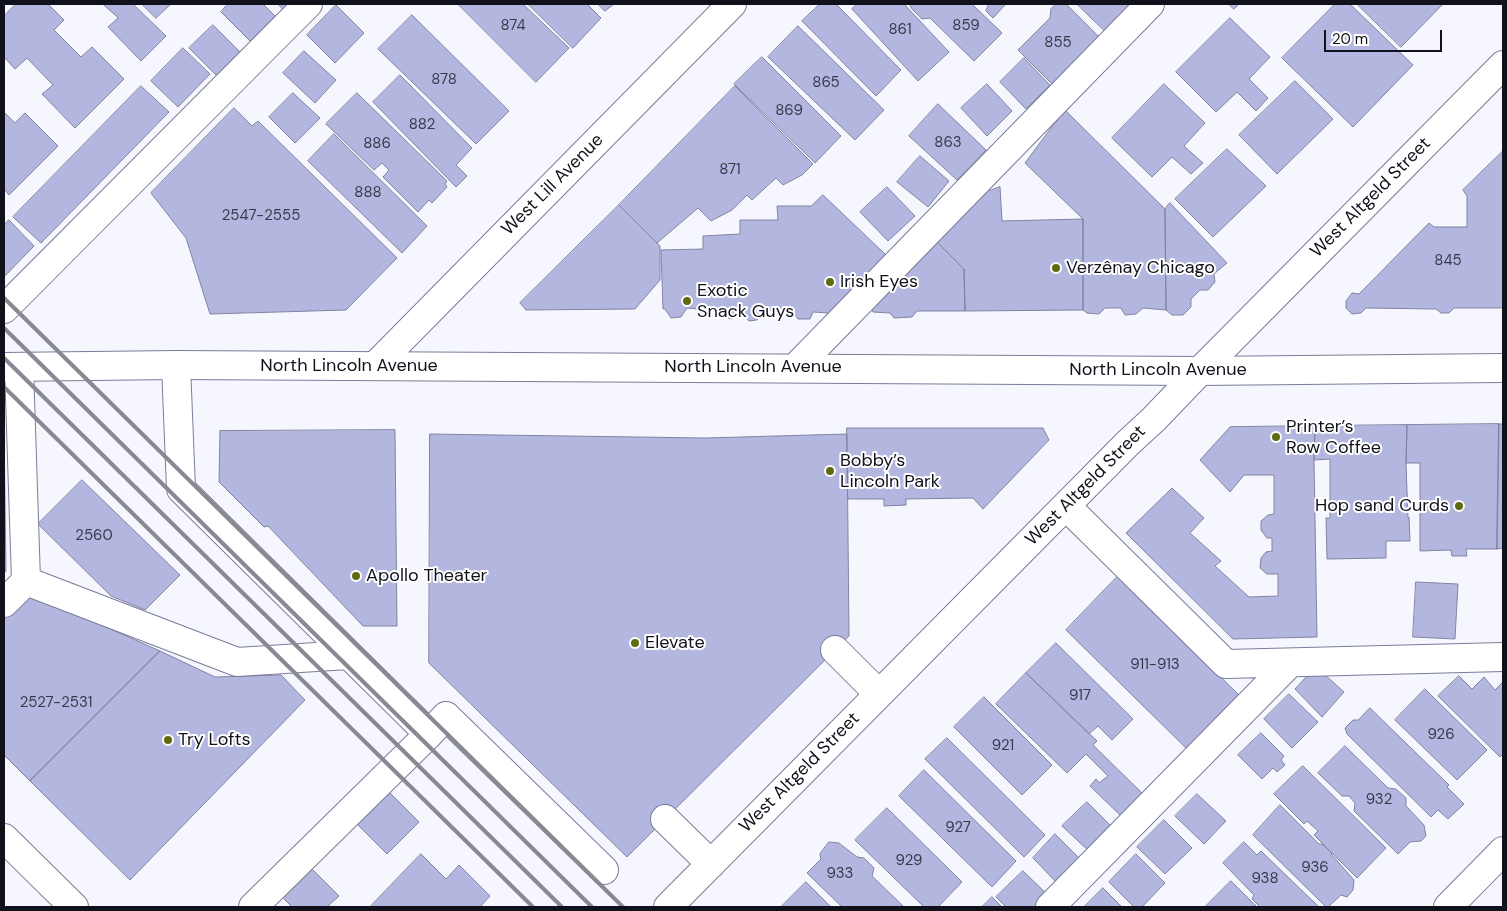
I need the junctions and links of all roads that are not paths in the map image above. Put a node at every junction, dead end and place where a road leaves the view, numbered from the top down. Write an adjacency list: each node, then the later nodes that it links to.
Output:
1 (308, 4): 5 (street)
2 (732, 4): 7 (street, West Lill Avenue)
3 (1150, 4): 9 (street)
4 (1500, 71): 11 (street, West Altgeld Street)
5 (4, 309)
6 (176, 365): 7 (street, North Lincoln Avenue); 8 (street, North Lincoln Avenue); 16 (street)
7 (375, 366): 9 (street, North Lincoln Avenue)
8 (11, 367): 13 (street)
9 (796, 367): 11 (street, North Lincoln Avenue)
10 (1503, 368): 11 (street, North Lincoln Avenue)
11 (1200, 371): 12 (street, West Altgeld Street)
12 (1066, 506): 18 (street); 19 (street, West Altgeld Street)
13 (26, 581): 14 (street); 16 (street)
14 (4, 604)
15 (835, 650): 19 (street)
16 (348, 655): 20 (street)
17 (1503, 657): 18 (street)
18 (1290, 663): 29 (street)
19 (879, 694): 24 (street, West Altgeld Street)
20 (429, 734): 25 (street); 27 (street)
21 (665, 819): 24 (street)
22 (4, 838): 26 (street)
23 (1503, 851): 30 (street)
24 (711, 864): 28 (street, West Altgeld Street)
25 (604, 870)
26 (74, 907)
27 (253, 907)
28 (668, 907)
29 (1050, 907)
30 (1448, 907)

